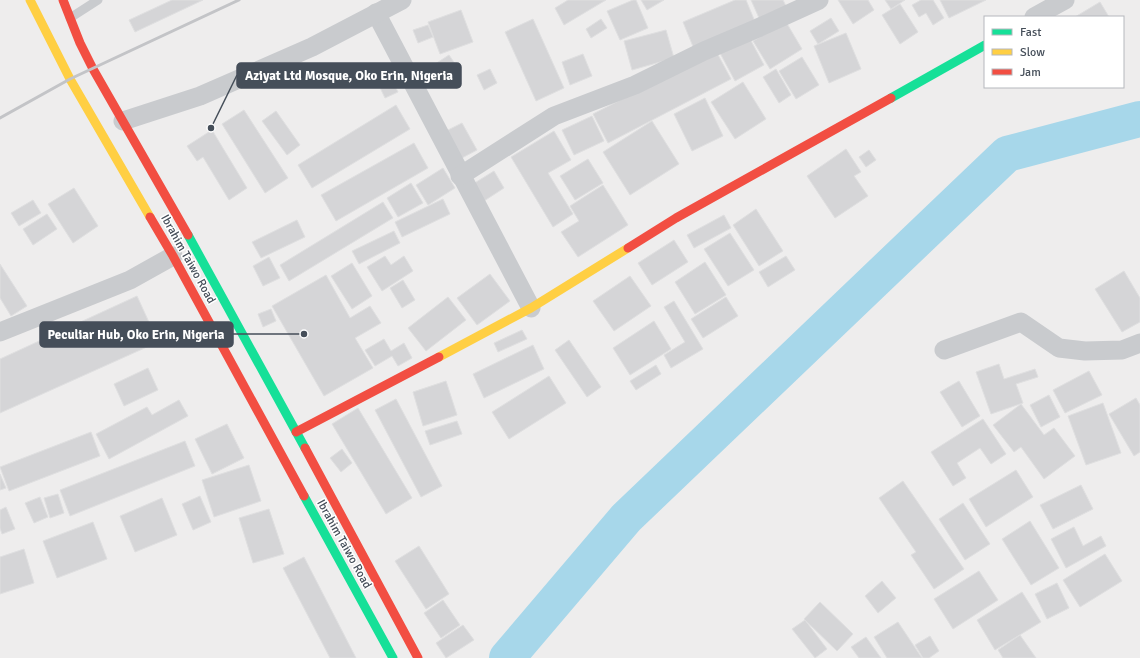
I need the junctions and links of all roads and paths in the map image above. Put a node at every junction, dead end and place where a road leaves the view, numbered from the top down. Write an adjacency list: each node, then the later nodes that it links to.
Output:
1 (30, 0): 13 (main road, Ibrahim Taiwo Road)
2 (63, 0): 9 (main road, Ibrahim Taiwo Road)
3 (98, 0): 9 (lane)
4 (402, 0): 7 (street)
5 (819, 0): 12 (street)
6 (1065, 0): 8 (street)
7 (376, 13): 11 (street); 12 (street)
8 (1036, 16)
9 (70, 18): 11 (main road, Ibrahim Taiwo Road)
10 (984, 46): 14 (main road)
11 (123, 121): 18 (main road, Ibrahim Taiwo Road)
12 (460, 176): 14 (street)
13 (173, 256): 15 (street); 19 (main road, Ibrahim Taiwo Road)
14 (531, 308): 18 (main road)
15 (0, 332)
16 (1140, 343): 17 (street)
17 (944, 350)
18 (296, 432): 20 (main road, Ibrahim Taiwo Road)
19 (393, 658)
20 (418, 658)

